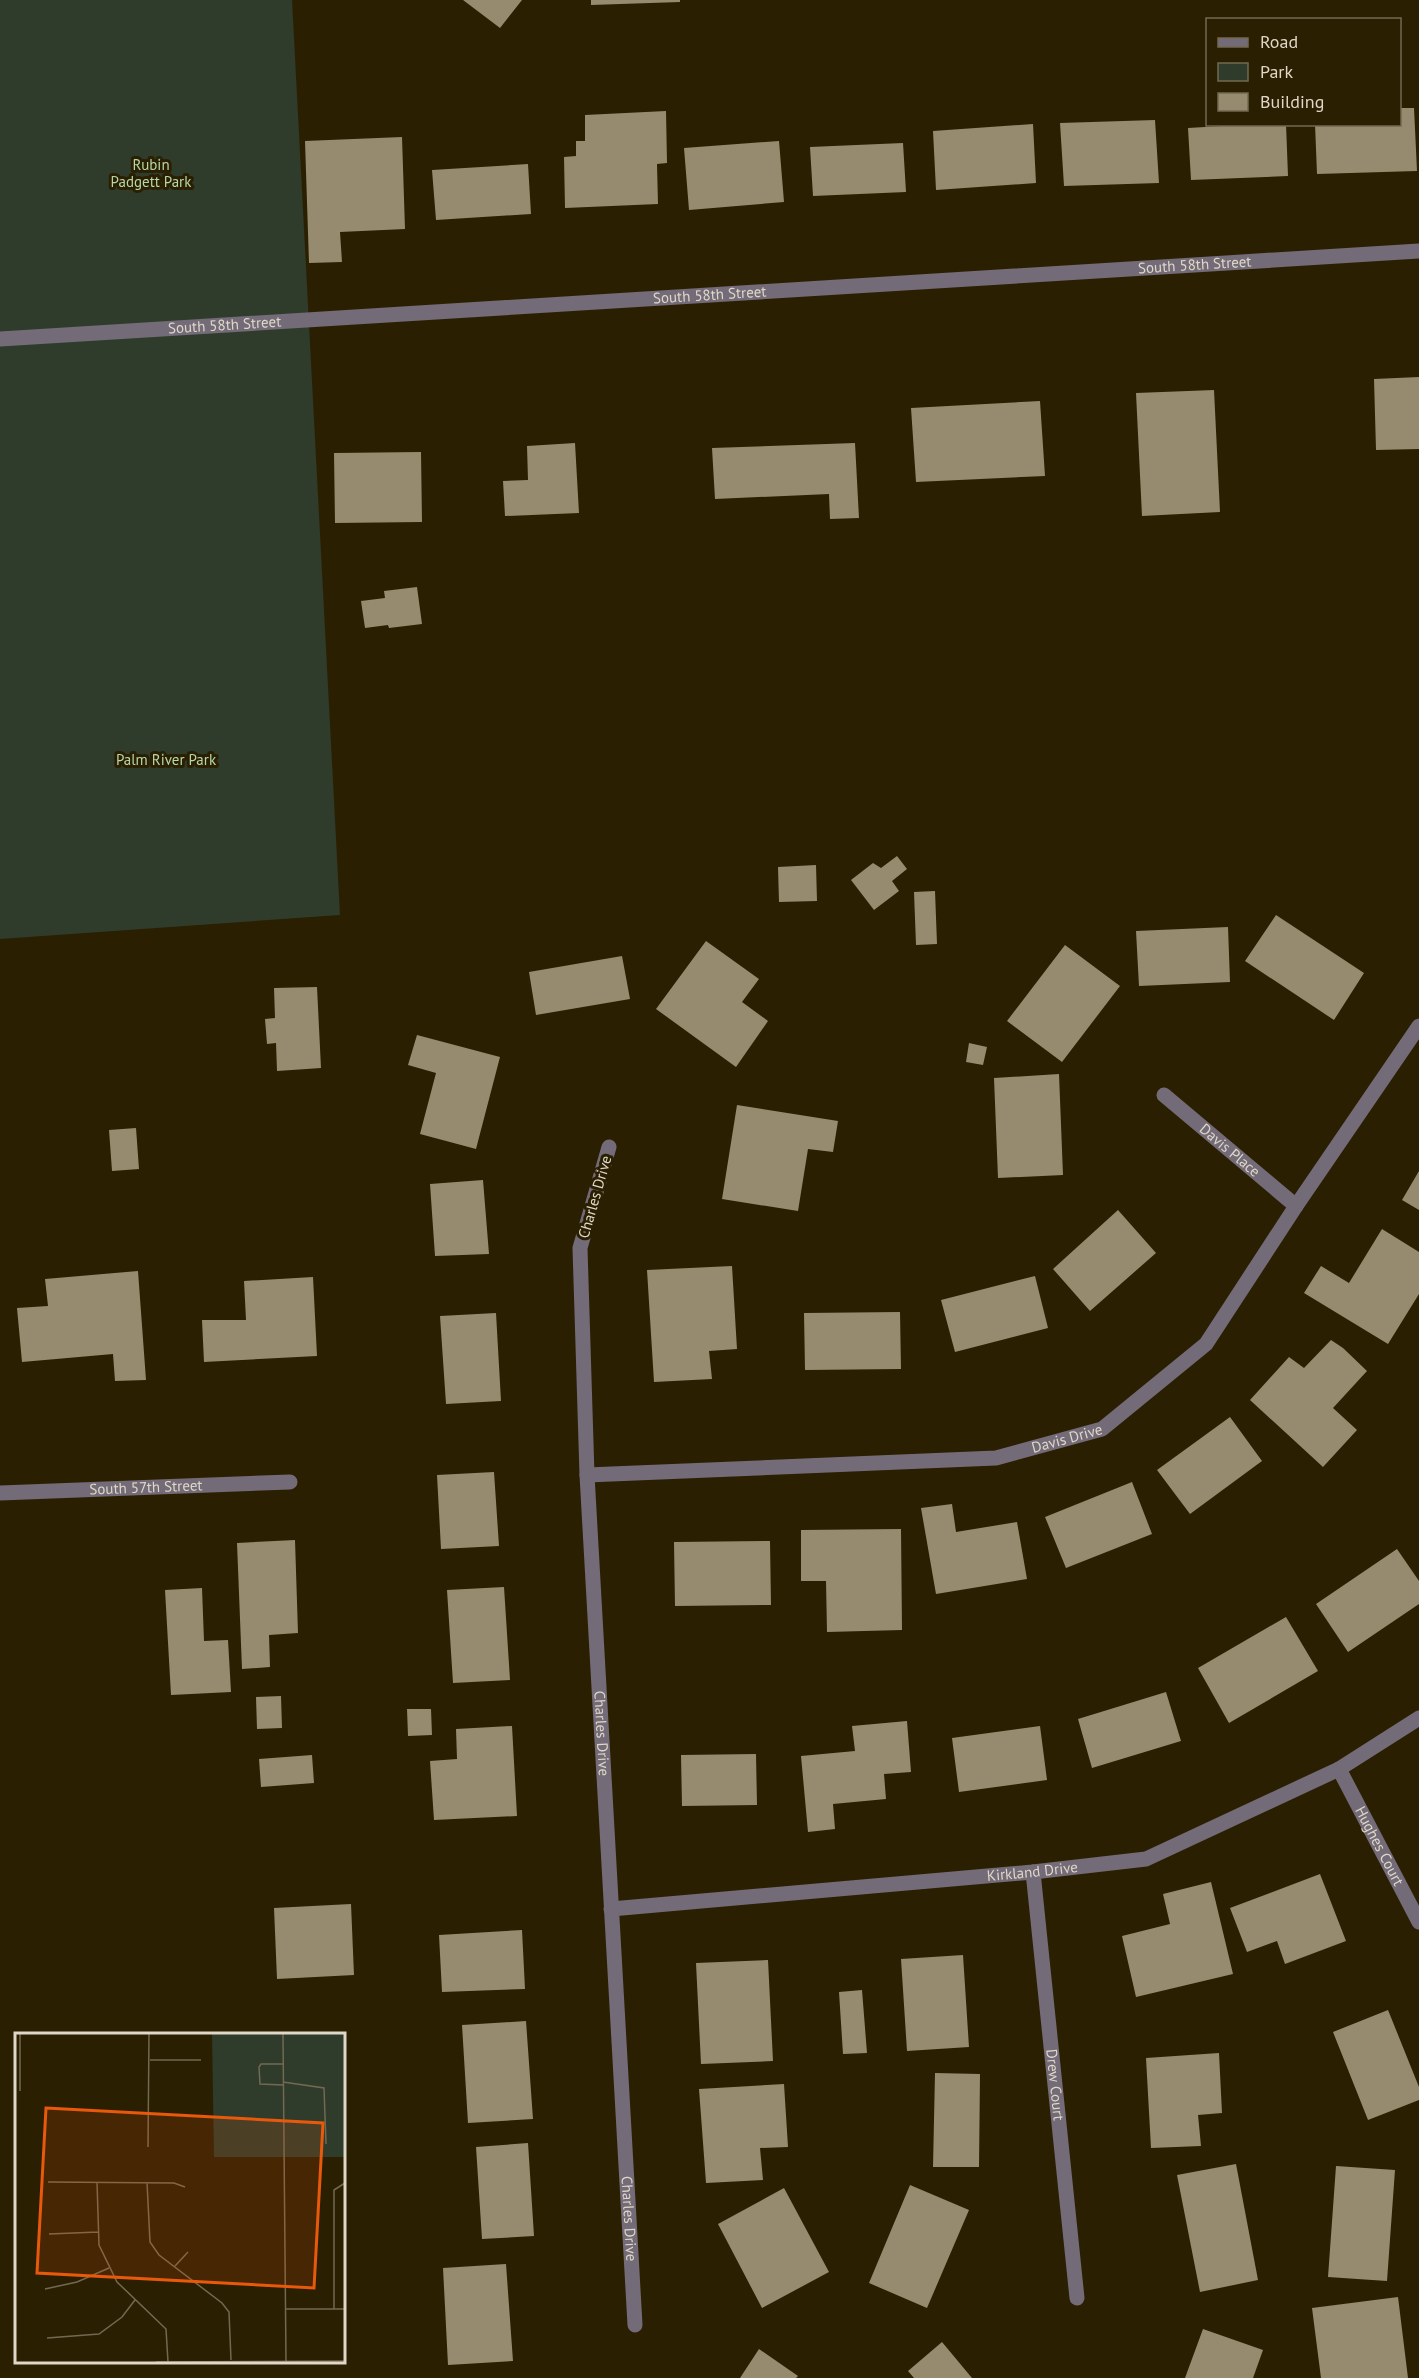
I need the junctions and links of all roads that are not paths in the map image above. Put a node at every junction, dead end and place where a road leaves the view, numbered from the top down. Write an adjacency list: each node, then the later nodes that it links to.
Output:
1 (1419, 251): 2 (street, South 58th Street)
2 (0, 339)
3 (1419, 1026): 6 (street, Davis Drive)
4 (1164, 1095): 6 (street, Davis Place)
5 (609, 1147): 7 (street, Charles Drive)
6 (1296, 1206): 7 (street, Davis Drive)
7 (587, 1475): 13 (street, Charles Drive)
8 (290, 1482): 9 (street, South 57th Street)
9 (0, 1493)
10 (1419, 1718): 11 (street, Kirkland Drive)
11 (1339, 1769): 12 (street, Kirkland Drive); 14 (street, Hughes Court)
12 (1033, 1872): 13 (street, Kirkland Drive); 15 (street, Drew Court)
13 (611, 1909): 16 (street, Charles Drive)
14 (1419, 1922)
15 (1077, 2298)
16 (635, 2325)

